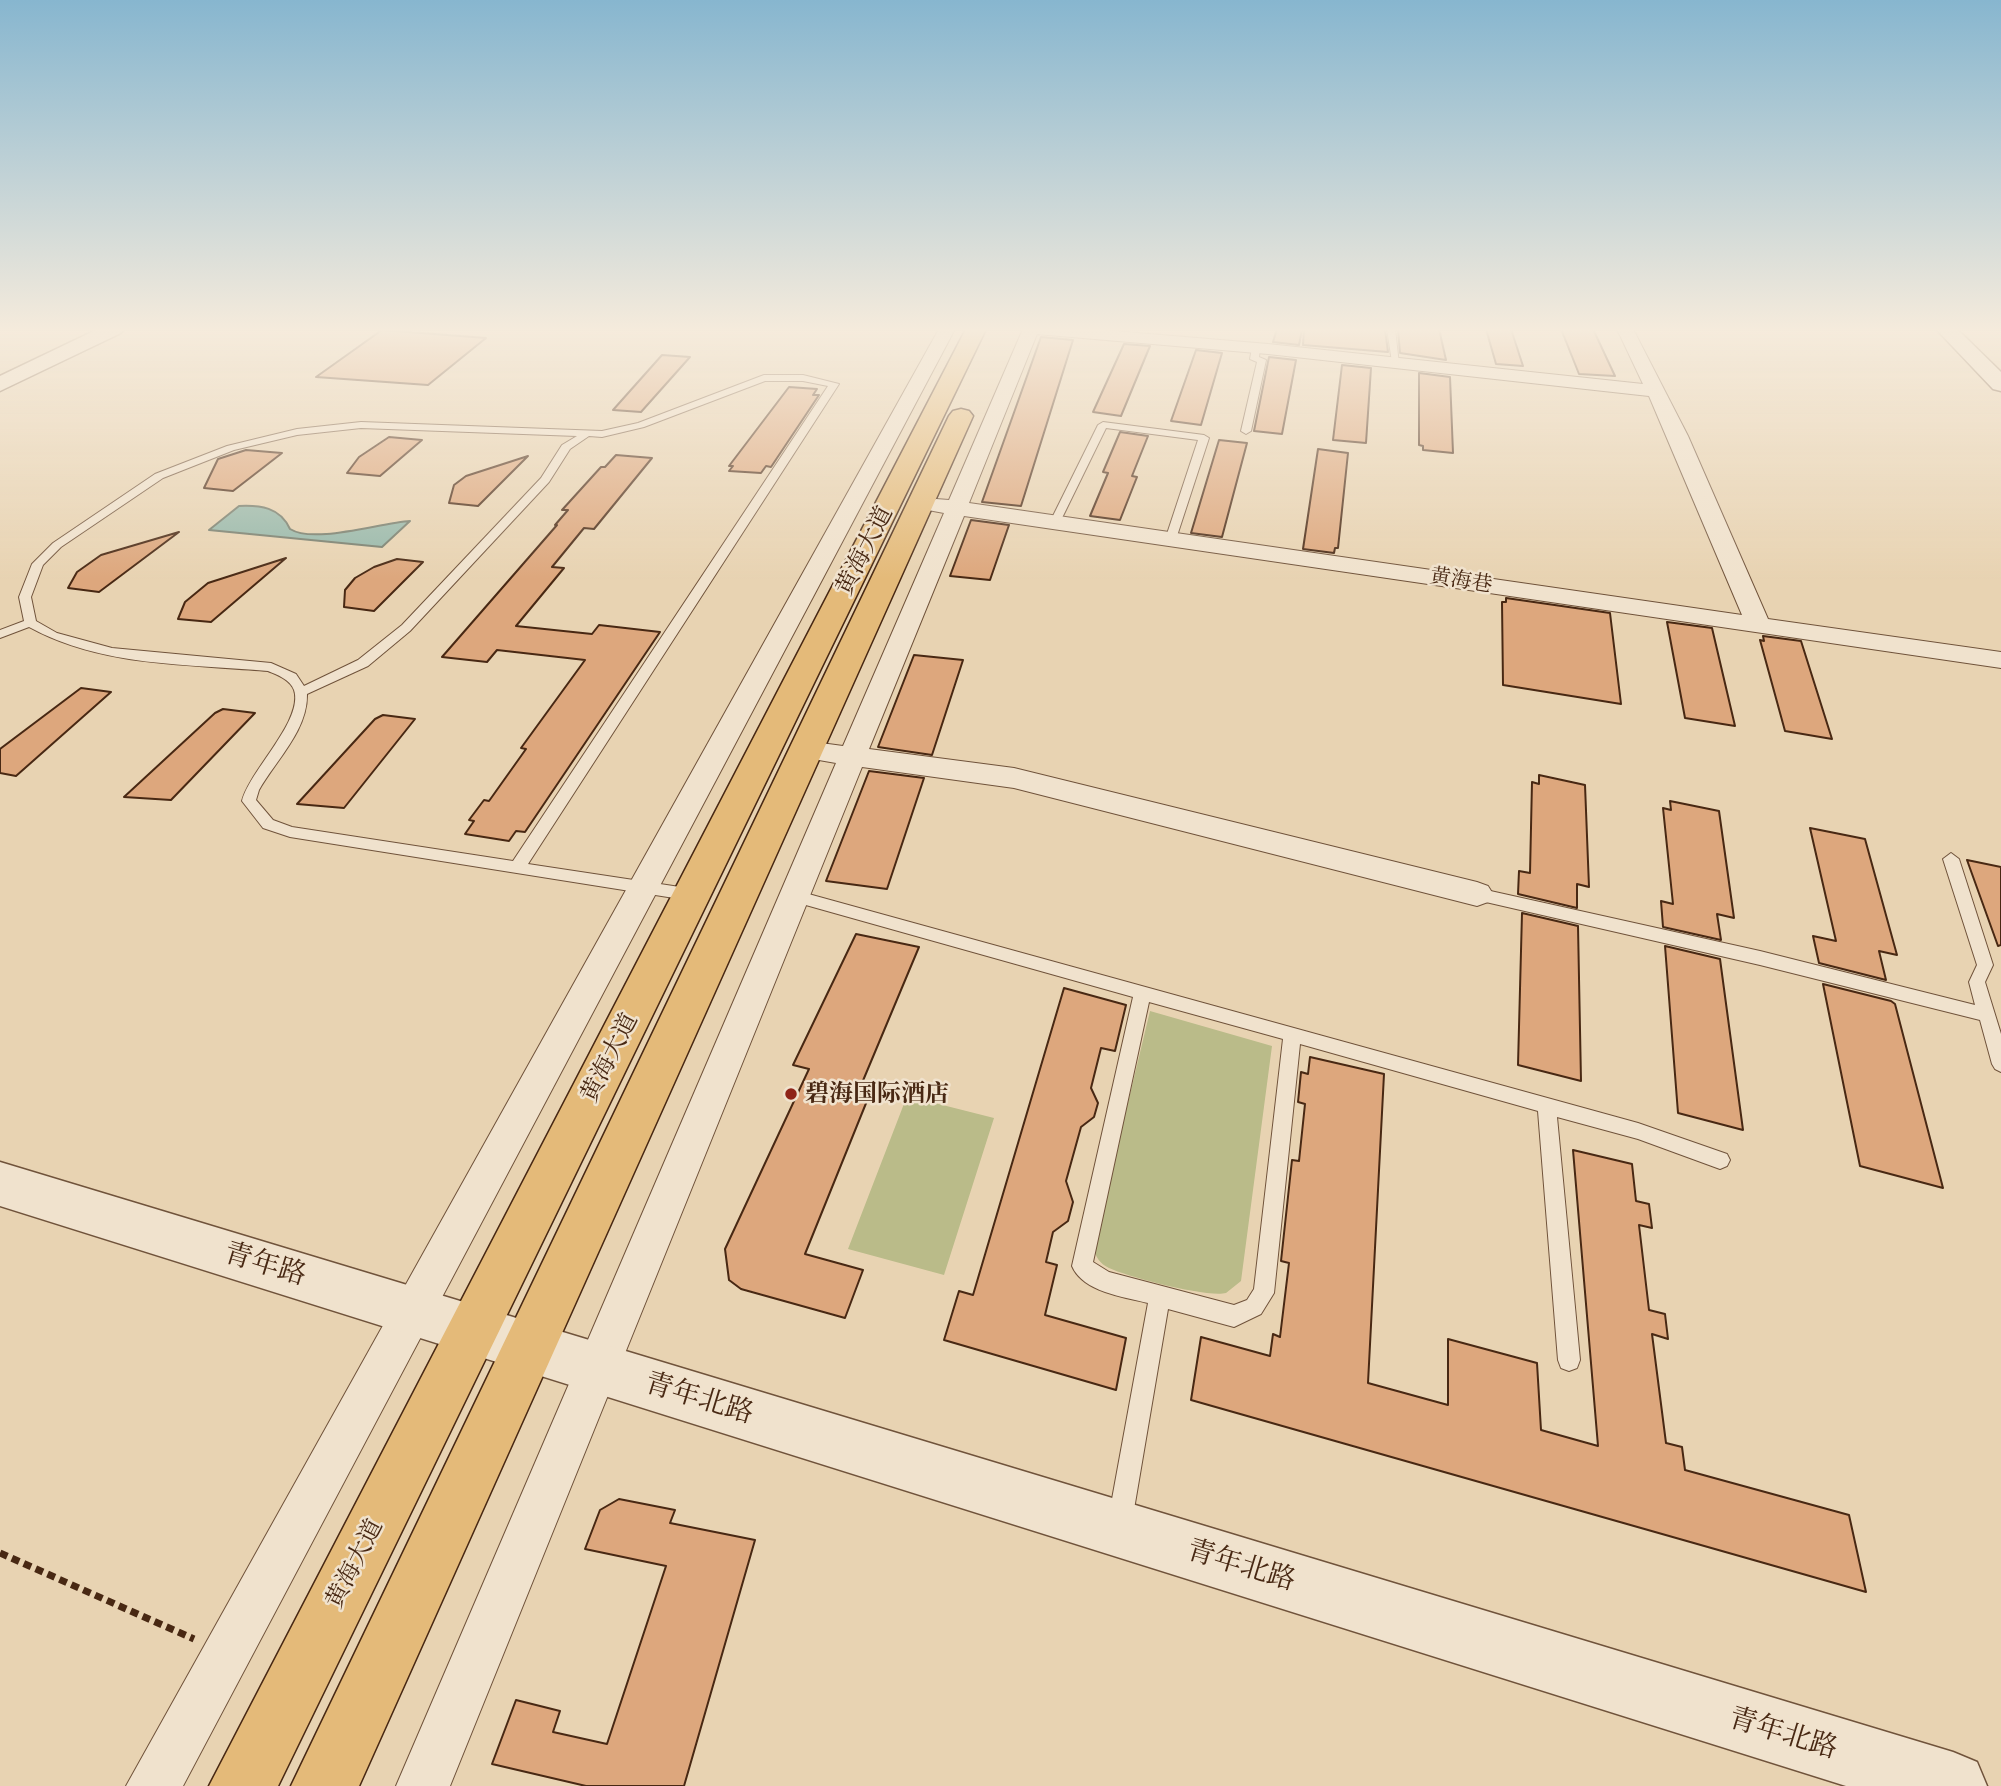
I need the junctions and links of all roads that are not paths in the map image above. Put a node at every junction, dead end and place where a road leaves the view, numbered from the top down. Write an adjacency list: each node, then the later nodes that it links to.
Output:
1 (674, 412): 10 (lane)
2 (815, 412): 22 (lane)
3 (902, 412): 23 (street)
4 (934, 412): 25 (main road, 黄海大道)
5 (972, 412): 11 (main road, 黄海大道)
6 (988, 412): 11 (street)
7 (1250, 412): 9 (lane)
8 (1665, 412): 15 (street)
9 (1246, 431)
10 (586, 435): 14 (lane); 18 (lane)
11 (939, 505): 12 (street, 黄海巷); 19 (main road, 黄海大道); 20 (street)
12 (1056, 520): 13 (street, 黄海巷); 13 (lane)
13 (1172, 537): 15 (street, 黄海巷)
14 (30, 622): 16 (lane); 18 (lane)
15 (1759, 626): 17 (street, 黄海巷)
16 (0, 634)
17 (2001, 660)
18 (303, 691): 22 (lane)
19 (806, 750): 20 (street); 37 (main road, 黄海大道)
20 (852, 757): 24 (street); 26 (street)
21 (1951, 859): 28 (lane)
22 (516, 869): 23 (lane)
23 (644, 888): 25 (lane); 35 (street)
24 (1477, 894): 28 (lane)
25 (693, 895): 36 (main road, 黄海大道)
26 (794, 895): 27 (lane); 39 (street)
27 (1142, 993): 29 (lane); 34 (lane)
28 (1986, 1015): 30 (lane)
29 (1292, 1035): 31 (lane); 34 (lane)
30 (2001, 1064)
31 (1547, 1105): 32 (lane); 38 (lane)
32 (1720, 1160)
33 (0, 1184): 35 (street, 青年路)
34 (1160, 1296): 40 (lane)
35 (414, 1311): 36 (street, 青年路); 41 (street)
36 (473, 1330): 37 (street, 青年路); 42 (main road, 黄海大道)
37 (530, 1346): 39 (street, 青年北路); 43 (main road, 黄海大道)
38 (1569, 1360)
39 (597, 1368): 40 (street, 青年北路); 44 (street)
40 (1118, 1528): 45 (street, 青年北路)
41 (153, 1786)
42 (243, 1786)
43 (325, 1786)
44 (423, 1786)
45 (1953, 1786)

